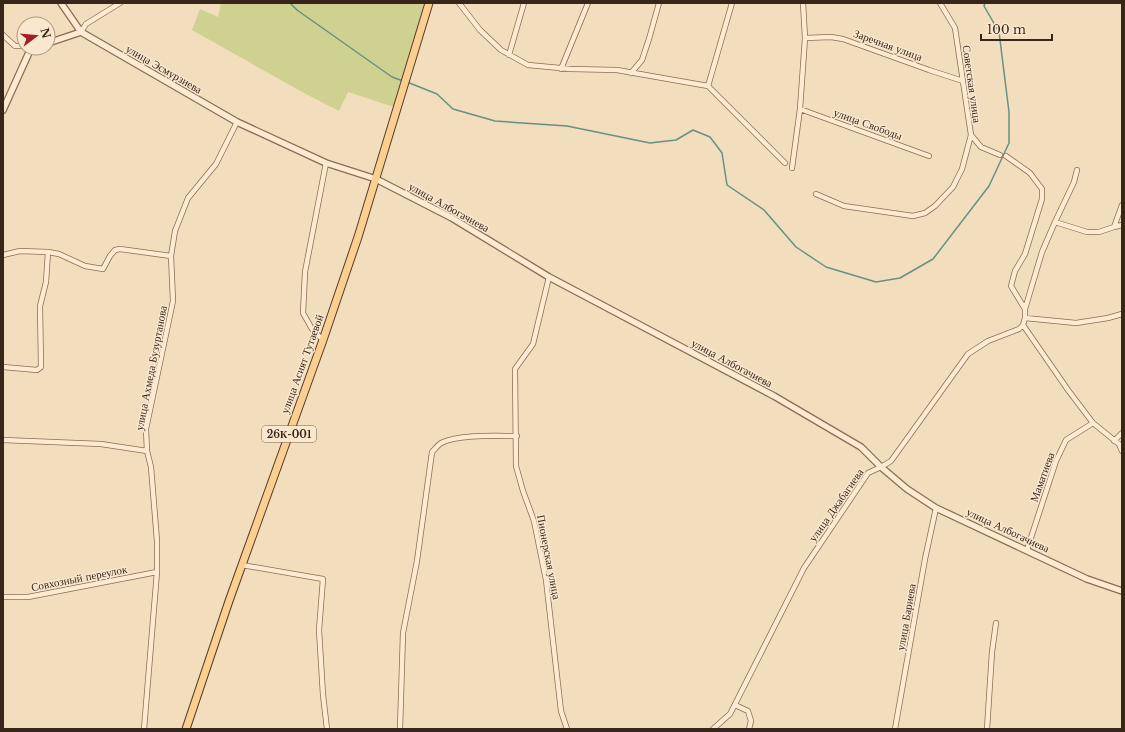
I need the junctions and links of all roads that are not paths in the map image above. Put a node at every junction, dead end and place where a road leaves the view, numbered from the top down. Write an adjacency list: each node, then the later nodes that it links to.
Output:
1 (61, 3): 11 (street)
2 (120, 3): 11 (street)
3 (429, 3): 31 (main road, улица Асият Тутаевой / 26К-001)
4 (459, 3): 16 (street)
5 (524, 3): 16 (street)
6 (588, 3): 18 (street)
7 (659, 3): 19 (street)
8 (732, 3): 21 (street)
9 (803, 3): 13 (street)
10 (940, 3): 20 (street, Советская улица)
11 (81, 32): 14 (street); 24 (street, улица Эсмурзиева)
12 (3, 35): 15 (street)
13 (805, 38): 20 (street, Заречная улица); 22 (street)
14 (56, 40)
15 (16, 46)
16 (510, 55): 18 (street)
17 (27, 56): 23 (street)
18 (561, 68): 19 (street)
19 (631, 73): 21 (street)
20 (963, 80): 25 (street, Советская улица)
21 (708, 86): 28 (street)
22 (800, 109): 26 (street, улица Свободы); 29 (street)
23 (3, 110)
24 (237, 122): 27 (street, улица Эсмурзиева); 39 (street, улица Ахмеда Бузуртанова)
25 (971, 135): 32 (street); 41 (street, Советская улица)
26 (929, 156)
27 (326, 163): 31 (street, улица Албогачиева); 45 (street)
28 (785, 163)
29 (792, 168)
30 (1077, 170): 34 (street)
31 (376, 180): 40 (street, улица Албогачиева); 45 (main road, улица Асият Тутаевой / 26К-001)
32 (816, 194)
33 (1122, 205): 36 (street)
34 (1055, 222): 36 (street); 41 (street)
35 (1122, 225): 36 (street)
36 (1114, 227)
37 (48, 252): 38 (street); 39 (street); 46 (street)
38 (3, 255)
39 (171, 256): 52 (street, улица Ахмеда Бузуртанова)
40 (549, 277): 49 (street, Пионерская улица); 54 (street, улица Албогачиева)
41 (1025, 309): 43 (street)
42 (1122, 314): 43 (street)
43 (1025, 318): 44 (street)
44 (1023, 325): 47 (street); 54 (street, улица Джабагиева)
45 (323, 340): 57 (main road, улица Асият Тутаевой / 26К-001)
46 (3, 367)
47 (1093, 423): 51 (street); 56 (street, Маматиева)
48 (1122, 433): 51 (street)
49 (517, 436): 66 (street); 67 (street, Пионерская улица)
50 (3, 440): 52 (street)
51 (1114, 440): 53 (street)
52 (147, 451): 58 (street, улица Ахмеда Бузуртанова)
53 (1122, 451)
54 (881, 468): 55 (street, улица Албогачиева); 62 (street, улица Джабагиева)
55 (936, 508): 56 (street, улица Албогачиева); 70 (street, улица Бариева)
56 (1027, 550): 59 (street, улица Албогачиева)
57 (242, 565): 64 (main road, улица Асият Тутаевой / 26К-001); 65 (street)
58 (157, 572): 60 (street, Совхозный переулок); 63 (street, улица Ахмеда Бузуртанова)
59 (1122, 591)
60 (3, 597)
61 (996, 623): 71 (street)
62 (735, 704): 68 (street, улица Джабагиева); 69 (street)
63 (144, 729)
64 (186, 729)
65 (327, 729)
66 (400, 729)
67 (567, 729)
68 (713, 729)
69 (749, 729)
70 (895, 729)
71 (987, 729)

